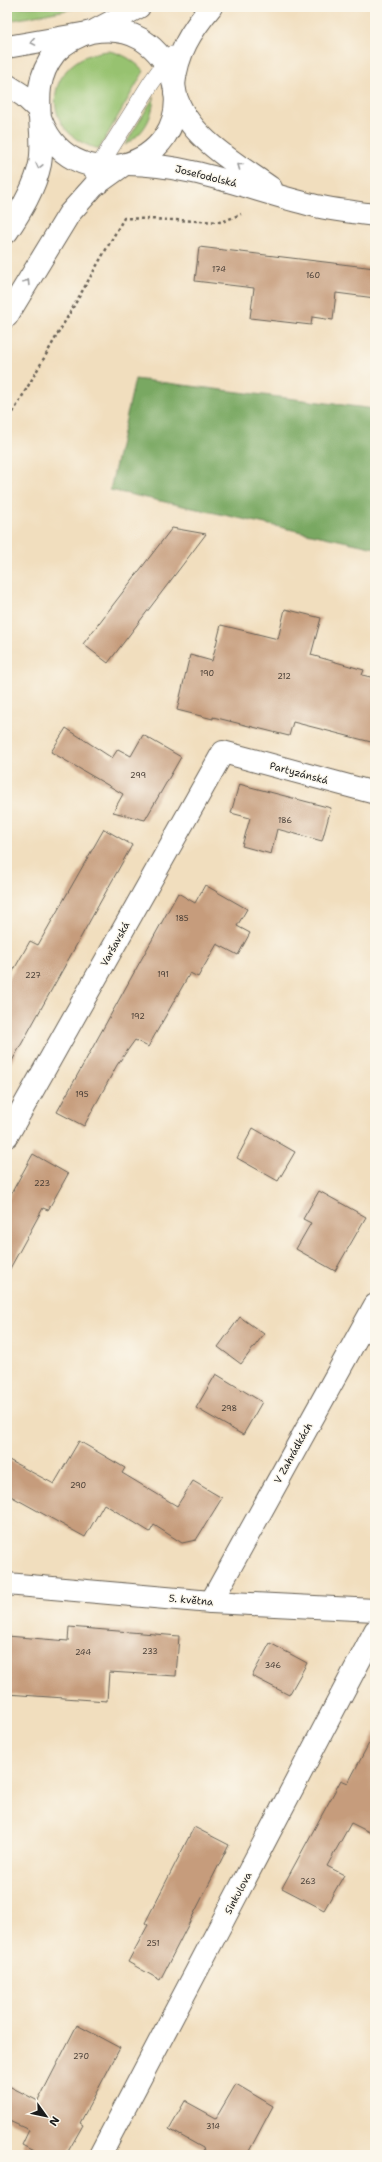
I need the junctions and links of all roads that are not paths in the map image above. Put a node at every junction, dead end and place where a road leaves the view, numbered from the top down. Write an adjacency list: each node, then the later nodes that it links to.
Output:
1 (139, 7): 3 (street)
2 (206, 12): 5 (lane); 7 (street)
3 (90, 32): 4 (street, one-way to 4); 5 (street); 8 (street)
4 (7, 47)
5 (165, 63): 7 (street, Josefodolská); 10 (lane)
6 (7, 85): 8 (street)
7 (174, 89): 9 (street); 11 (street, Josefodolská, one-way to 7)
8 (39, 112): 10 (street); 14 (street, one-way to 14)
9 (124, 165): 10 (street, Josefodolská); 11 (street, Josefodolská); 12 (street)
10 (99, 167): 12 (lane)
11 (283, 197): 13 (street, Josefodolská)
12 (70, 214): 15 (street, one-way to 12)
13 (375, 215)
14 (7, 232)
15 (7, 316)
16 (223, 752): 17 (street, Partyzánská); 18 (street, Varšavská)
17 (375, 793)
18 (7, 1136)
19 (375, 1305): 21 (street, V Zahrádkách)
20 (7, 1584): 21 (street, 5. května)
21 (211, 1602): 22 (street, 5. května)
22 (375, 1610)
23 (375, 1631): 24 (street, Sinkulova)
24 (100, 2155)

